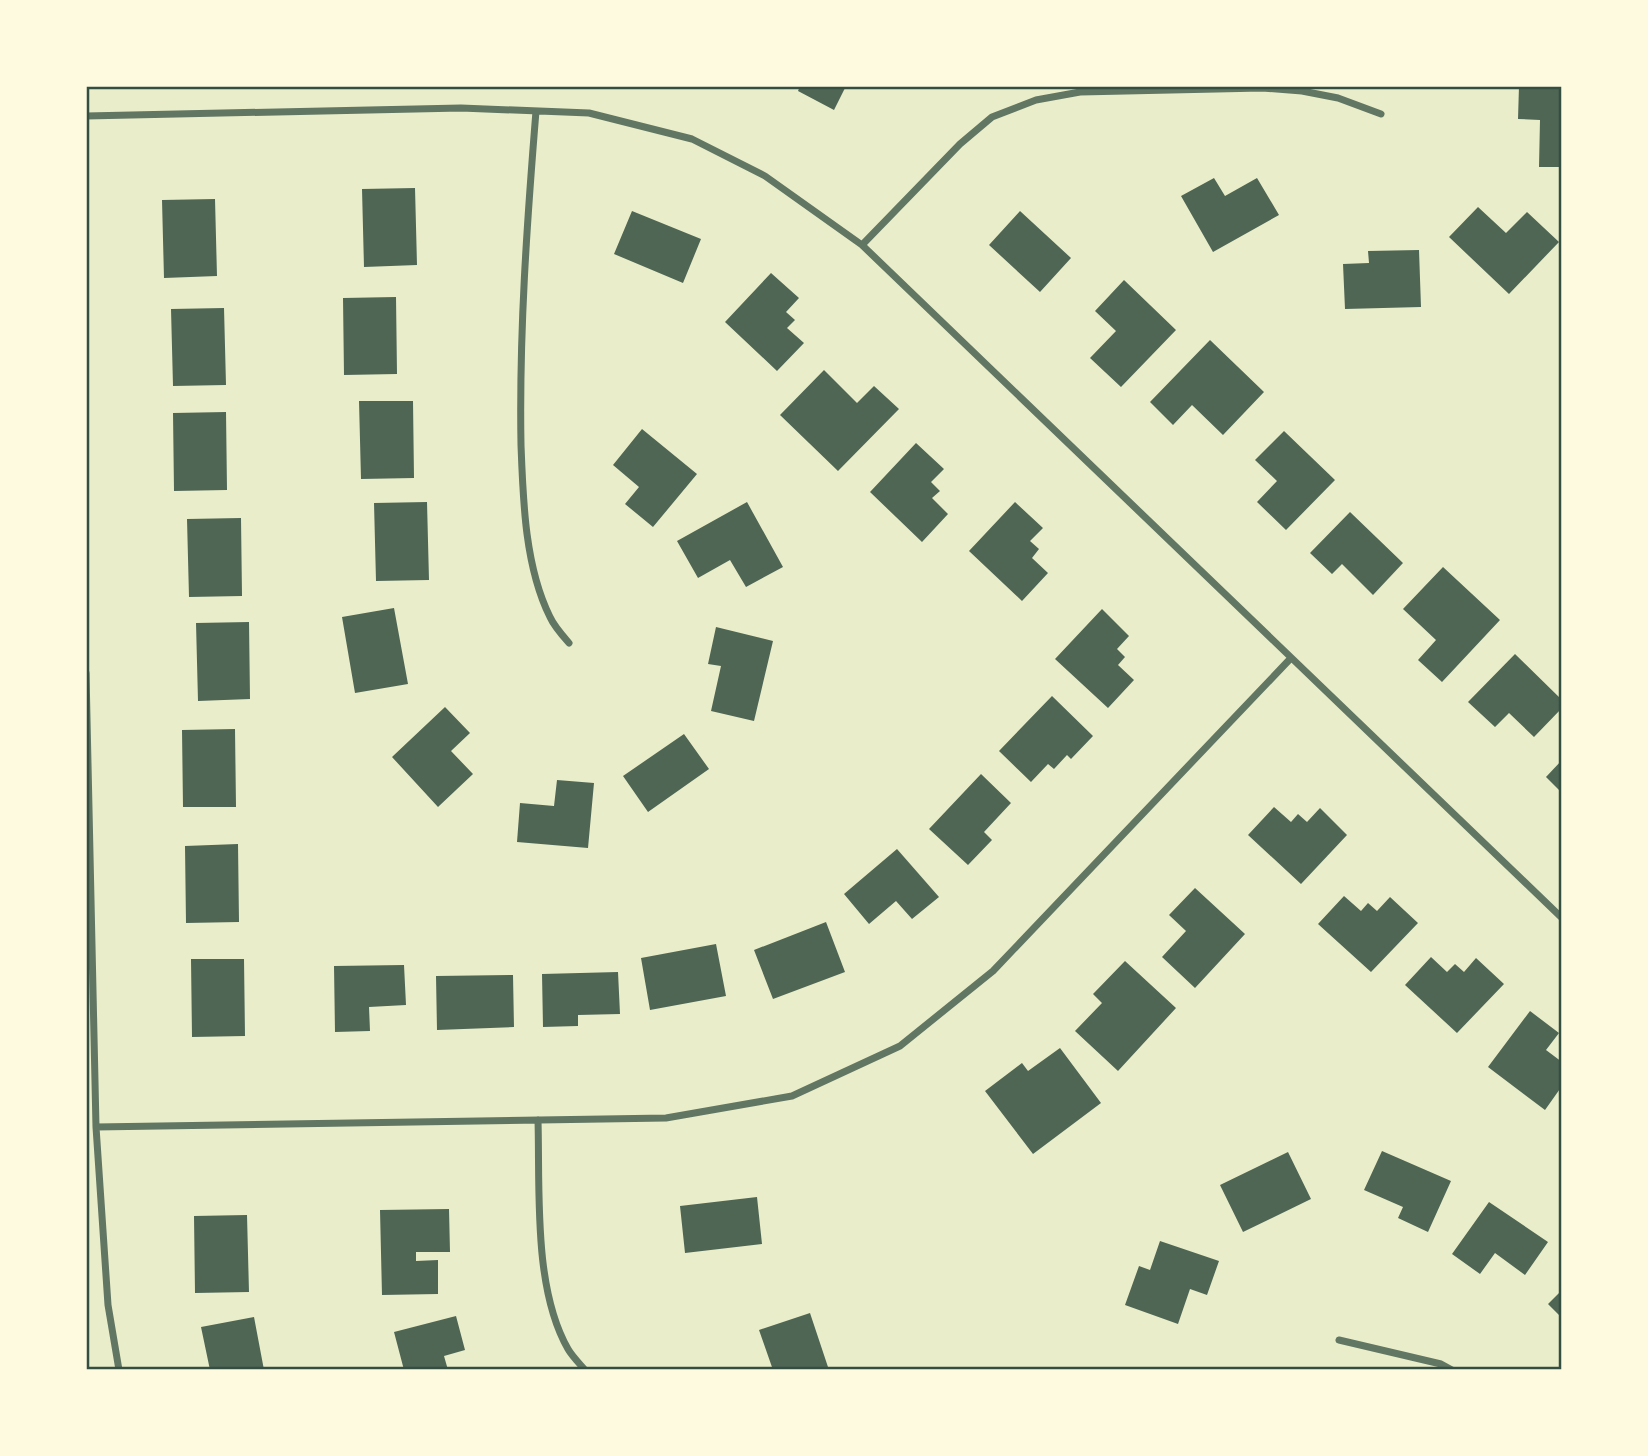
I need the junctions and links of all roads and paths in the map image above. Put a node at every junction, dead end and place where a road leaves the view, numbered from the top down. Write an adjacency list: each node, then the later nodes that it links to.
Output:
1 (536, 111): 3 (street); 4 (street); 5 (street)
2 (1381, 114): 4 (street)
3 (86, 116)
4 (862, 245): 6 (street)
5 (569, 643)
6 (1291, 658): 8 (street); 9 (street)
7 (86, 673): 10 (street)
8 (1562, 918)
9 (538, 1120): 10 (street); 13 (street)
10 (96, 1127): 12 (street)
11 (1339, 1340): 14 (street)
12 (119, 1370)
13 (585, 1370)
14 (1452, 1370)

